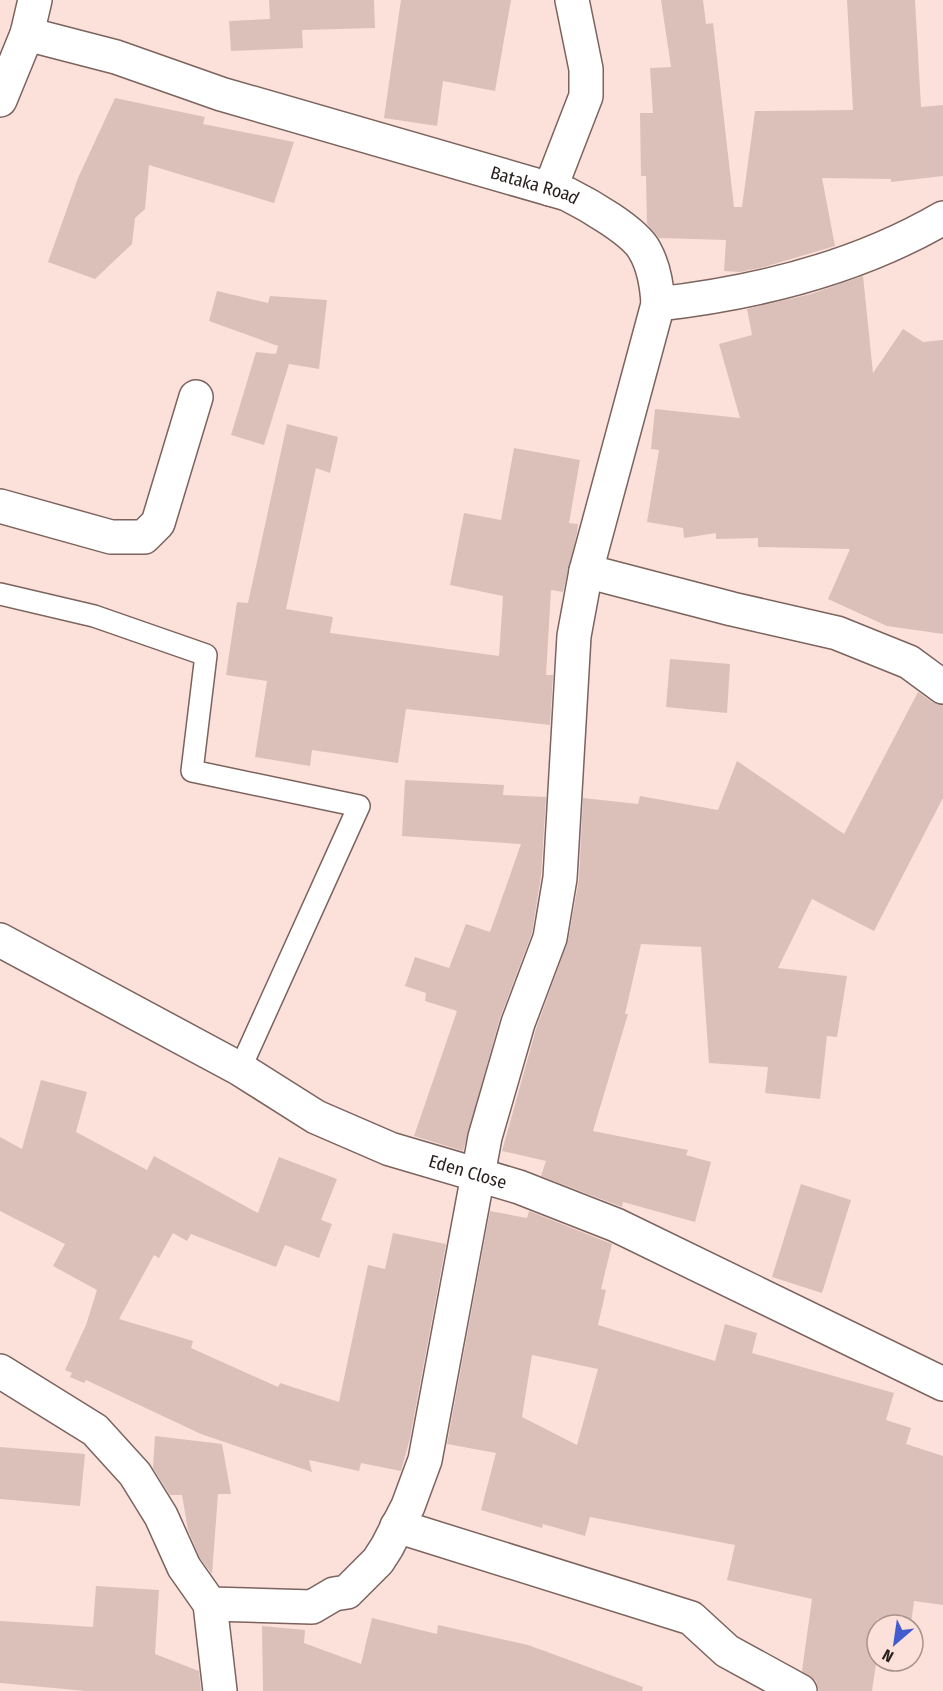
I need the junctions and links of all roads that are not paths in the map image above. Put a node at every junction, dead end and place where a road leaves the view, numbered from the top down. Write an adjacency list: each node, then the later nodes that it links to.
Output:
1 (35, 0): 3 (street)
2 (572, 0): 5 (street)
3 (27, 34): 4 (street); 5 (street, Bataka Road)
4 (0, 100)
5 (550, 189): 7 (street, Bataka Road)
6 (943, 218): 7 (street)
7 (658, 304): 10 (street, Bataka Road)
8 (196, 397): 9 (street)
9 (0, 506)
10 (586, 571): 12 (street); 15 (street, Bataka Road)
11 (0, 594): 14 (lane)
12 (943, 687)
13 (0, 940): 14 (street, Eden Close)
14 (240, 1069): 15 (street, Eden Close)
15 (477, 1173): 17 (street, Eden Close); 18 (street, Bataka Road)
16 (0, 1371): 19 (street)
17 (943, 1384)
18 (397, 1526): 19 (street, Bataka Road); 21 (street)
19 (210, 1604): 20 (street)
20 (220, 1691)
21 (800, 1691)

